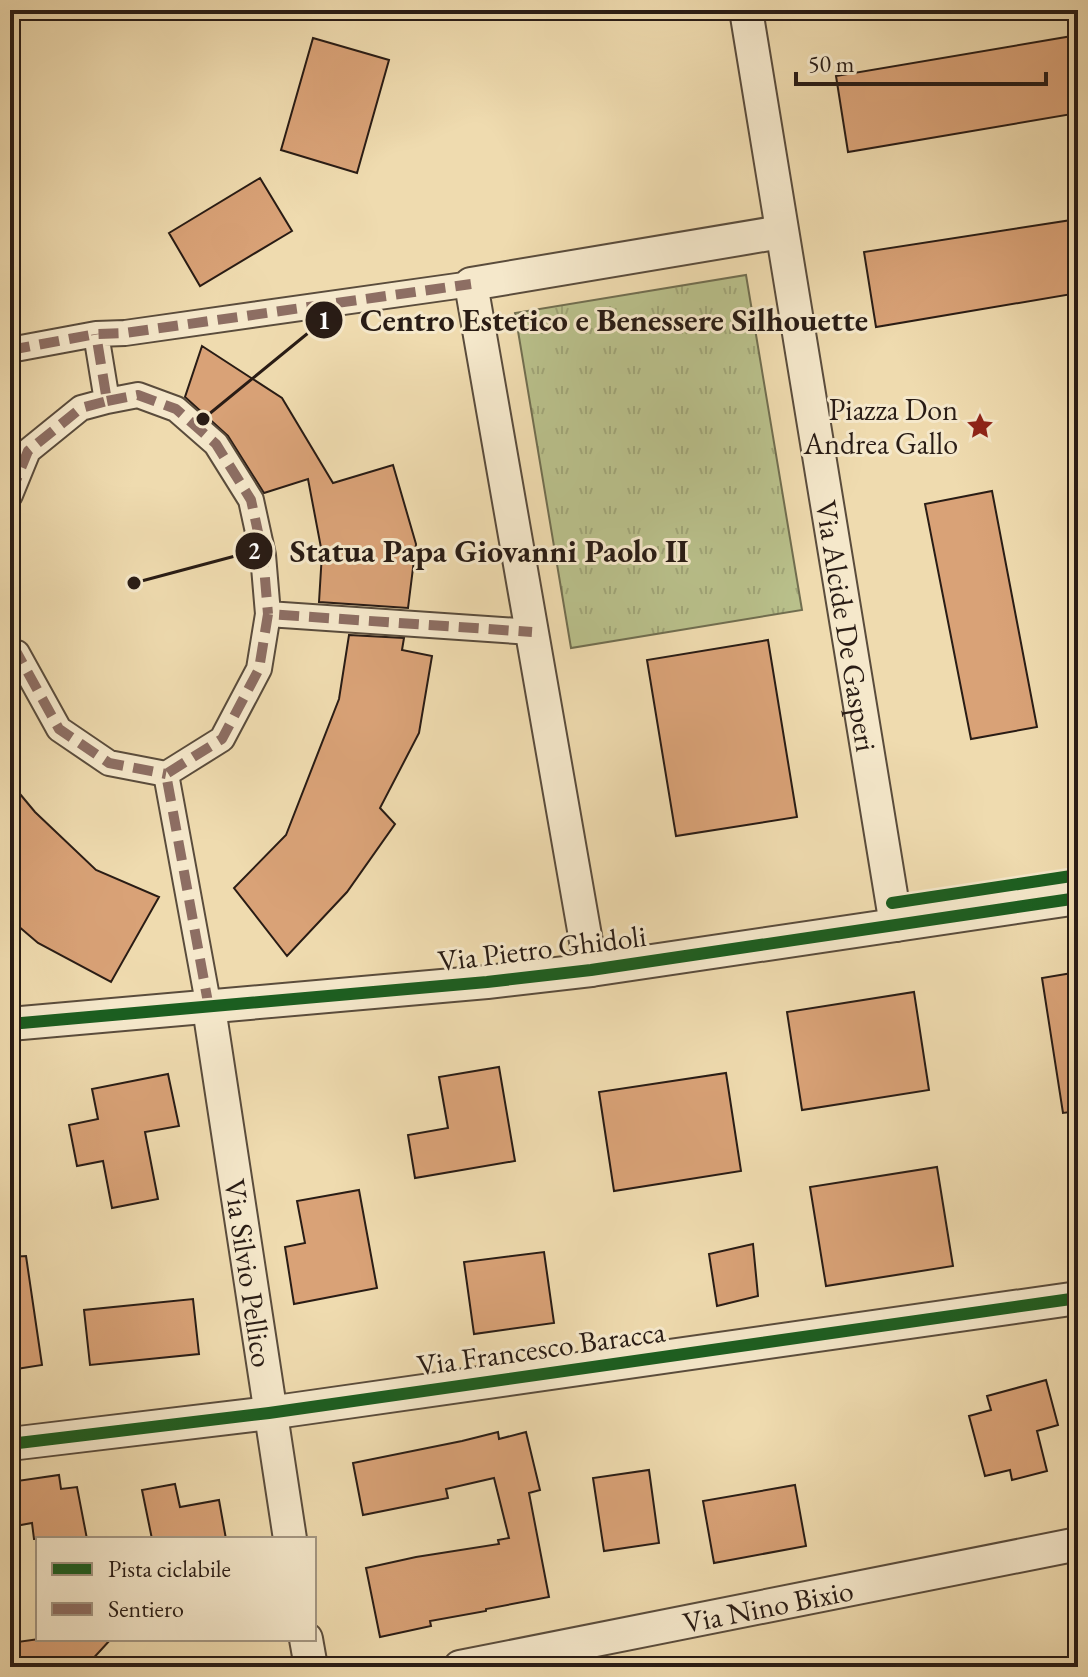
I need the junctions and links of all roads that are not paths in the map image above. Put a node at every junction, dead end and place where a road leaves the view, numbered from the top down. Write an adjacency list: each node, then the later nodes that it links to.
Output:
1 (746, 10): 2 (street, Via Alcide De Gasperi)
2 (781, 232): 3 (street); 13 (street, Via Alcide De Gasperi)
3 (471, 284): 4 (street); 9 (street)
4 (96, 334): 5 (street); 6 (street)
5 (10, 350)
6 (107, 401): 7 (street); 8 (street)
7 (10, 495)
8 (268, 614): 9 (street); 11 (street)
9 (532, 632): 14 (street)
10 (12, 647): 11 (street)
11 (166, 774): 15 (street)
12 (1078, 898): 13 (street, Via Pietro Ghidoli)
13 (896, 925): 14 (street, Via Pietro Ghidoli)
14 (591, 970): 15 (street, Via Pietro Ghidoli)
15 (209, 1008): 16 (street, Via Pietro Ghidoli); 18 (street, Via Silvio Pellico)
16 (10, 1024)
17 (1078, 1298): 18 (street, Via Francesco Baracca)
18 (269, 1413): 19 (street, Via Francesco Baracca); 20 (street, Via Silvio Pellico)
19 (10, 1444)
20 (290, 1537)
21 (1078, 1544): 24 (street, Via Nino Bixio)
22 (306, 1641): 23 (street)
23 (311, 1667)
24 (460, 1667)

